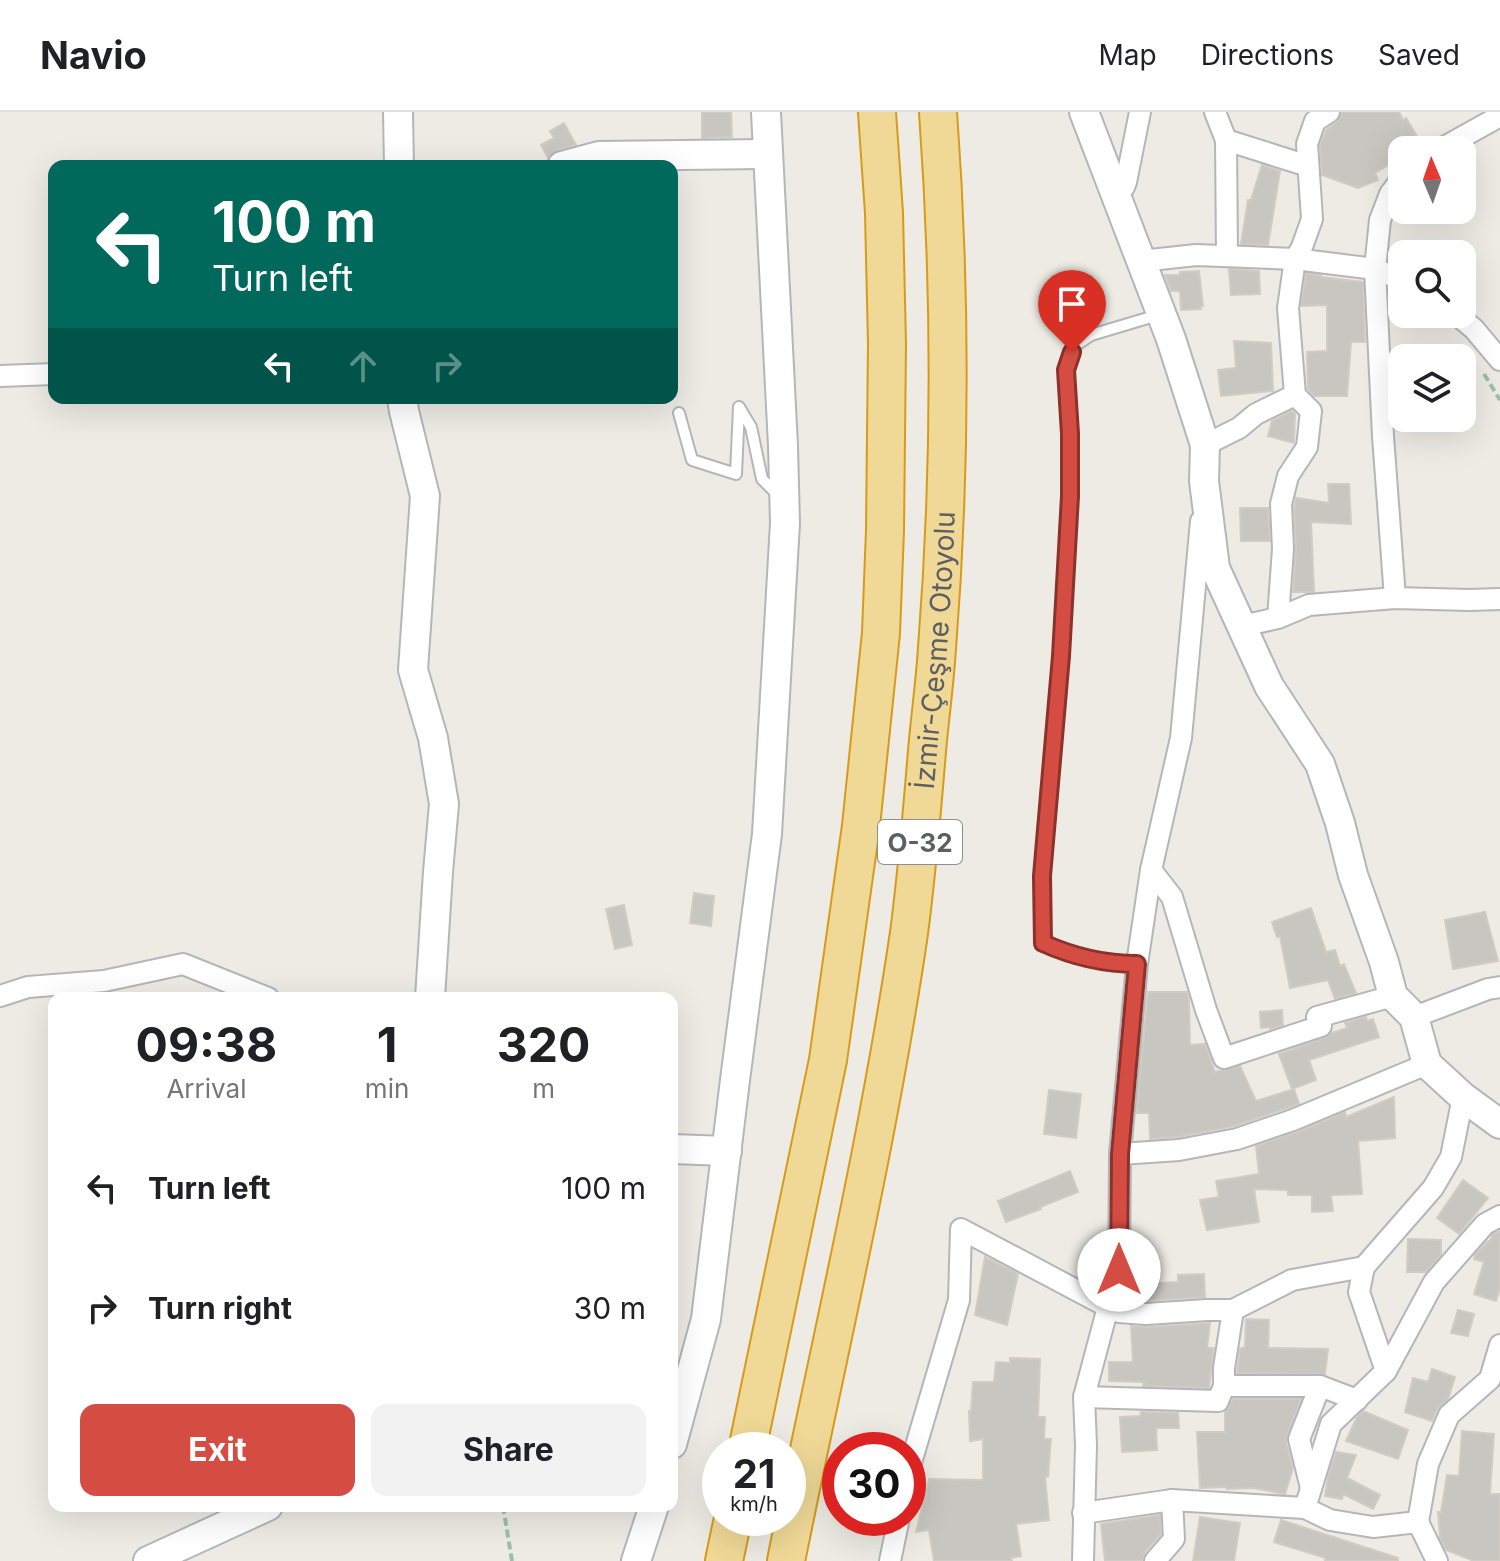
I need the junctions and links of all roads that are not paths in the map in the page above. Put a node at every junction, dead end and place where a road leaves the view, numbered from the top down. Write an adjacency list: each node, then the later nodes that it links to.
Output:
1 (398, 112): 13 (street)
2 (766, 112): 12 (street)
3 (877, 112): 63 (highway, İzmir-Çeşme Otoyolu / O-32)
4 (938, 112): 77 (highway, İzmir-Çeşme Otoyolu / O-32)
5 (1084, 112): 16 (street)
6 (1140, 112): 16 (street)
7 (1215, 112): 11 (street)
8 (1329, 112): 15 (street)
9 (1500, 116): 10 (street)
10 (1464, 136)
11 (1226, 140): 15 (street); 18 (street)
12 (768, 154): 14 (street); 33 (street)
13 (399, 160)
14 (584, 160)
15 (1308, 166): 19 (street)
16 (1115, 193): 20 (street)
17 (1388, 199): 21 (street)
18 (1227, 256): 19 (street); 20 (street)
19 (1295, 259): 21 (street); 28 (street)
20 (1141, 261): 23 (street)
21 (1375, 269): 22 (street); 34 (street)
22 (1388, 274)
23 (1162, 314): 31 (street); 39 (lane)
24 (1473, 328): 25 (street)
25 (1500, 360)
26 (48, 374): 27 (street)
27 (0, 376)
28 (1295, 395): 31 (street); 36 (street)
29 (403, 404): 42 (street)
30 (679, 413): 33 (lane)
31 (1205, 445): 32 (street)
32 (1204, 481): 37 (street); 38 (street)
33 (784, 501): 50 (street)
34 (1395, 598): 35 (street); 36 (street)
35 (1500, 599)
36 (1278, 618): 37 (street)
37 (1242, 626): 44 (street)
38 (1151, 870): 39 (street); 44 (street)
39 (1137, 964): 51 (street)
40 (1500, 987): 45 (street)
41 (253, 992): 43 (street)
42 (430, 992)
43 (0, 996)
44 (1393, 996): 45 (street)
45 (1414, 1017): 46 (street)
46 (1427, 1064): 47 (street); 51 (street)
47 (1463, 1097): 48 (street); 53 (street)
48 (1500, 1124)
49 (678, 1149): 50 (street)
50 (727, 1151): 62 (street)
51 (1120, 1154): 54 (street)
52 (1500, 1216): 57 (street)
53 (1364, 1267): 55 (street); 57 (street)
54 (1108, 1307): 55 (street); 60 (street); 64 (street)
55 (1233, 1310): 58 (street)
56 (1500, 1345): 71 (street)
57 (1386, 1371): 61 (street)
58 (1224, 1386): 59 (street); 60 (street)
59 (1320, 1386): 61 (street); 65 (street)
60 (1084, 1397): 70 (street)
61 (1357, 1400): 65 (street)
62 (678, 1422)
63 (751, 1432)
64 (920, 1432)
65 (1311, 1488): 67 (street)
66 (1172, 1500): 67 (street); 70 (street); 80 (street)
67 (1305, 1508): 71 (street)
68 (255, 1512): 74 (street)
69 (652, 1512): 75 (street)
70 (1083, 1513): 79 (street)
71 (1418, 1522): 81 (street)
72 (729, 1536): 76 (highway)
73 (895, 1536): 78 (street)
74 (148, 1561)
75 (636, 1561)
76 (724, 1561)
77 (786, 1561)
78 (890, 1561)
79 (1083, 1561)
80 (1155, 1561)
81 (1437, 1561)

